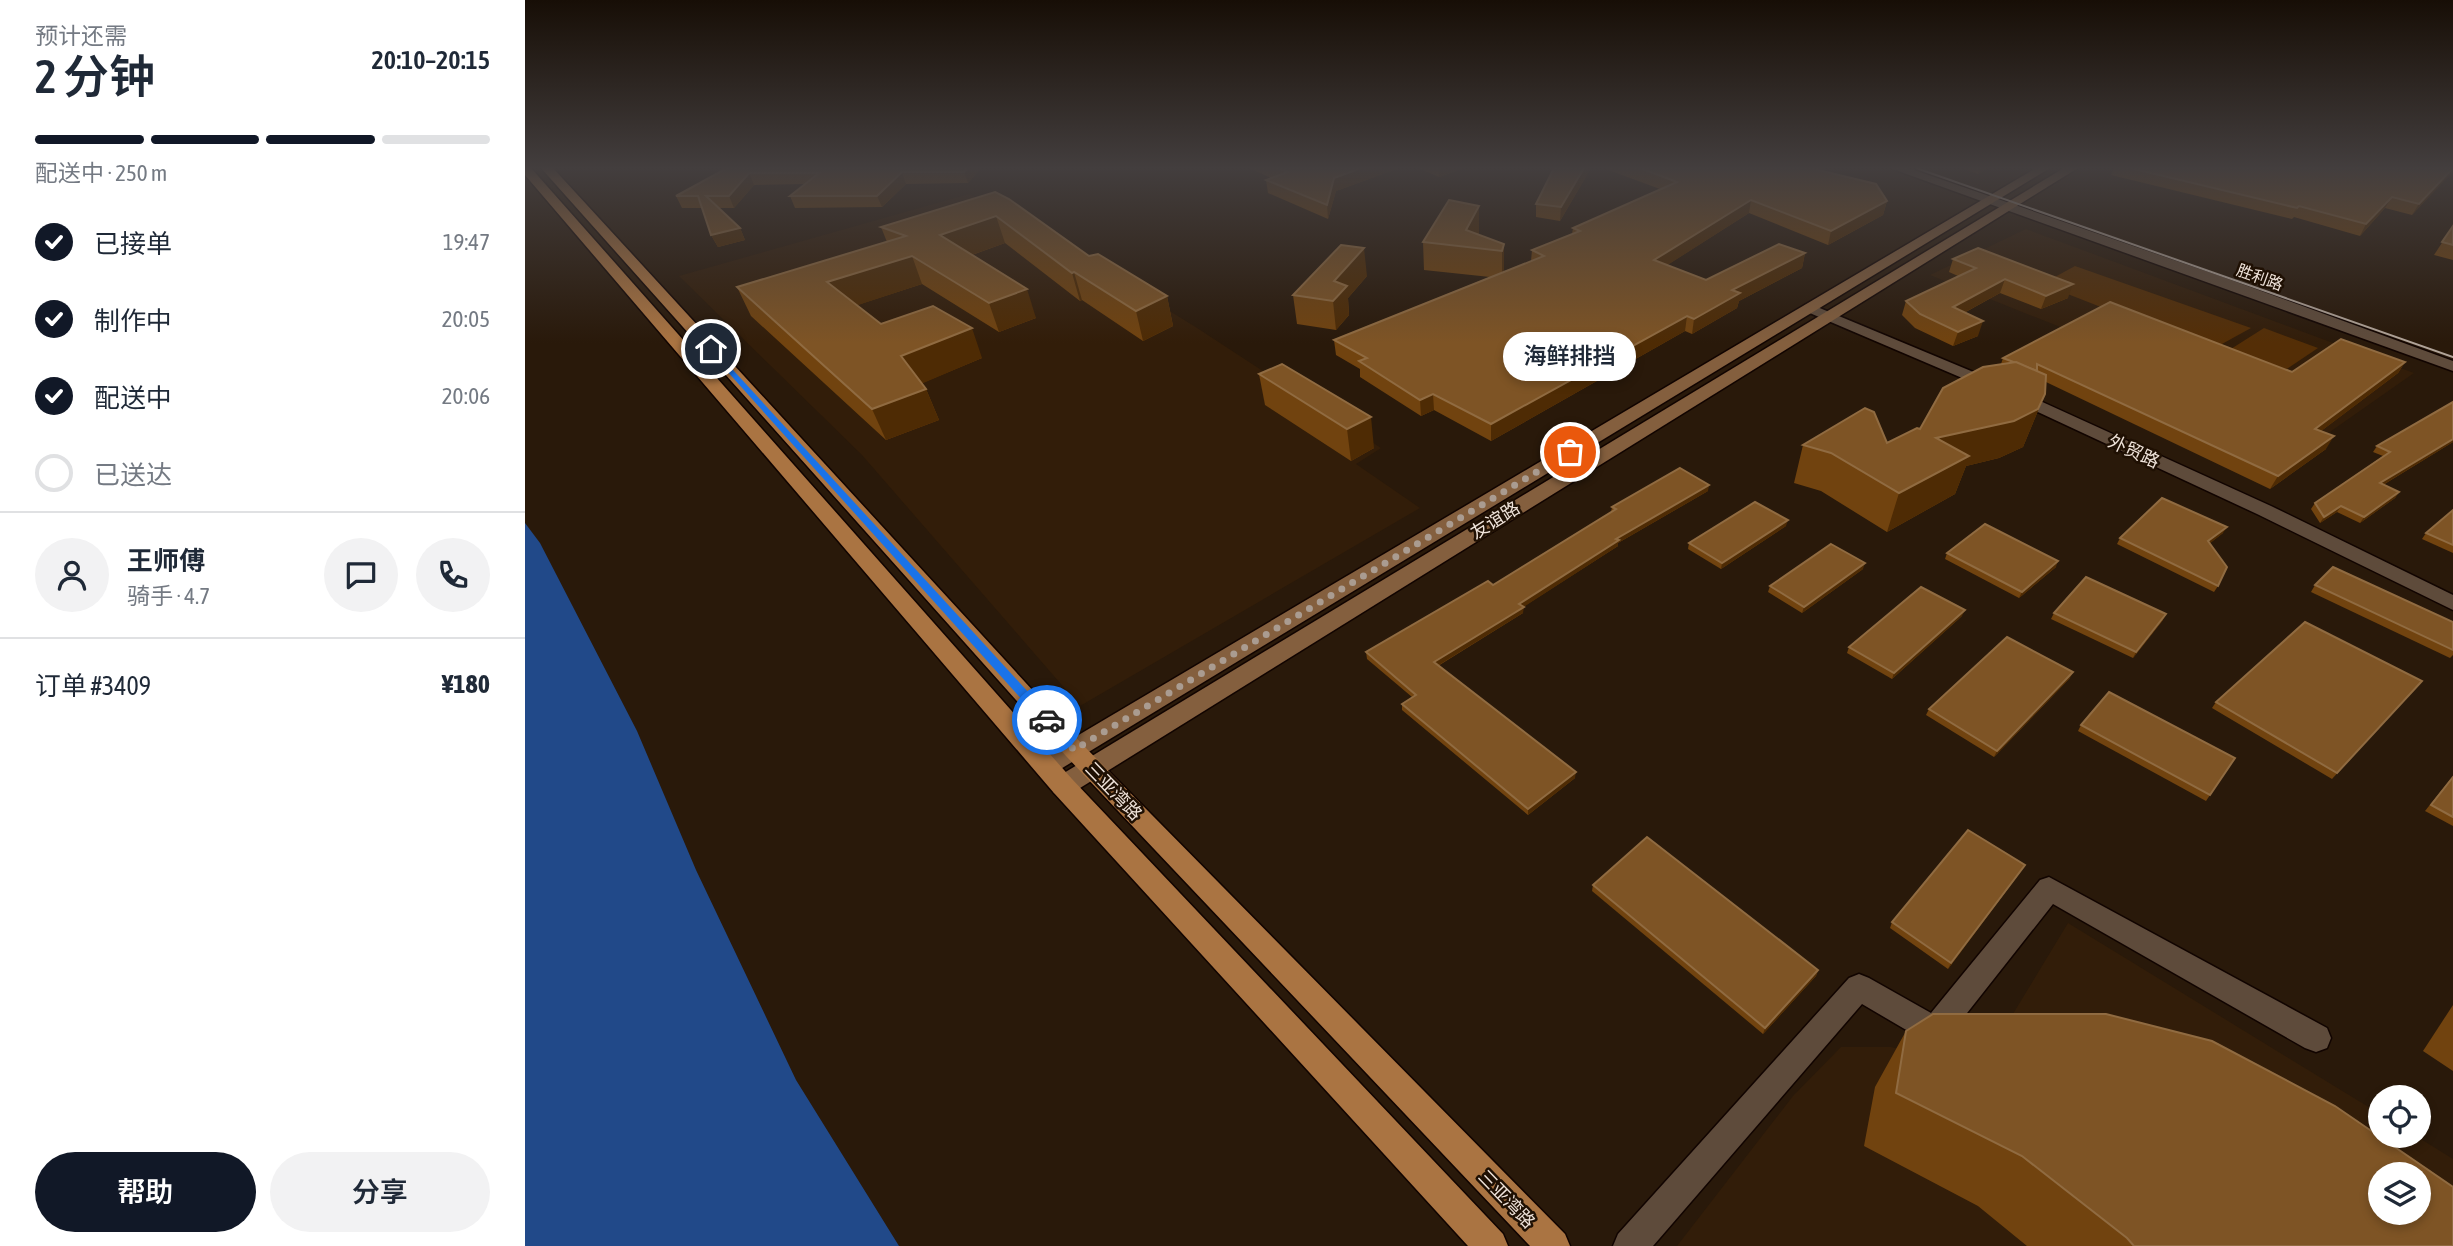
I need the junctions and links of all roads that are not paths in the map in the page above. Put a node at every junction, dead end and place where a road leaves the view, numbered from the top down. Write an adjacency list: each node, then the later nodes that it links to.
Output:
1 (576, 226): 11 (main road, 三亚湾路)
2 (600, 226): 10 (main road, 三亚湾路)
3 (1946, 226): 6 (main road, 友谊路)
4 (1978, 226): 7 (main road, 友谊路)
5 (2059, 226): 8 (street, 胜利路)
6 (1810, 307): 7 (street, 外贸路); 10 (main road, 友谊路)
7 (1829, 315): 9 (street, 外贸路); 10 (main road, 友谊路)
8 (2453, 366)
9 (2453, 603)
10 (1083, 759): 11 (main road, 友谊路); 11 (main road, 友谊路); 14 (main road, 三亚湾路)
11 (1054, 776): 13 (main road, 三亚湾路)
12 (2316, 1038): 15 (street)
13 (1491, 1246)
14 (1553, 1246)
15 (1630, 1246)

